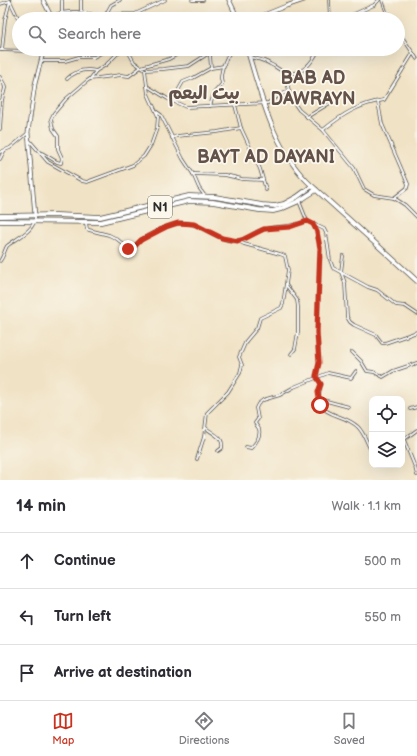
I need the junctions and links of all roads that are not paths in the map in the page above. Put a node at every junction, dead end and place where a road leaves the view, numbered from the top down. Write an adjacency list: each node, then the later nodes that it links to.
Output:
1 (43, 0): 15 (street)
2 (62, 0): 16 (street)
3 (81, 0): 17 (street)
4 (120, 0): 18 (street)
5 (164, 0): 19 (street)
6 (192, 0): 7 (street)
7 (203, 0)
8 (228, 0): 20 (main road)
9 (304, 0): 21 (street)
10 (329, 0): 22 (street)
11 (380, 0): 23 (street); 24 (street)
12 (10, 1): 13 (street); 14 (street); 26 (street)
13 (0, 4)
14 (15, 12)
15 (48, 12)
16 (62, 12)
17 (81, 12)
18 (107, 12)
19 (141, 12)
20 (234, 12)
21 (271, 12)
22 (330, 12)
23 (358, 12)
24 (386, 12)
25 (405, 41): 28 (street)
26 (1, 50): 27 (street)
27 (12, 50)
28 (413, 53): 39 (street); 54 (street)
29 (42, 56): 40 (street)
30 (97, 56): 40 (street)
31 (115, 56): 45 (street)
32 (130, 56): 42 (street)
33 (174, 56): 42 (street)
34 (204, 56): 44 (street)
35 (210, 56): 43 (street)
36 (228, 56): 41 (street)
37 (315, 56): 46 (street)
38 (250, 57): 46 (street); 55 (main road)
39 (417, 59)
40 (41, 60): 63 (street)
41 (224, 66): 43 (street); 57 (street)
42 (141, 67): 44 (street); 49 (street)
43 (211, 68): 53 (street)
44 (145, 70): 50 (street)
45 (96, 71): 48 (street); 49 (street)
46 (285, 72): 51 (street)
47 (0, 77): 61 (street)
48 (67, 79)
49 (90, 79): 68 (street)
50 (147, 86): 53 (street); 58 (street)
51 (288, 91): 55 (street); 59 (street)
52 (334, 100): 59 (street)
53 (175, 102): 57 (street)
54 (378, 102): 62 (street); 75 (street)
55 (263, 104): 56 (street); 72 (main road)
56 (235, 105): 57 (street); 60 (street)
57 (210, 106)
58 (157, 112): 64 (street); 68 (street)
59 (307, 117): 62 (street)
60 (241, 128): 64 (street); 71 (street)
61 (0, 129)
62 (323, 130): 75 (street)
63 (28, 132): 65 (street); 67 (street)
64 (172, 138): 70 (street)
65 (28, 139): 68 (street); 80 (street)
66 (0, 151): 67 (street)
67 (4, 151): 69 (street)
68 (41, 153)
69 (0, 159)
70 (193, 174): 71 (street); 74 (street)
71 (263, 180): 73 (street)
72 (314, 188): 74 (highway, N1); 77 (highway, N1); 89 (highway)
73 (266, 190)
74 (206, 196): 76 (highway); 80 (highway, N1)
75 (394, 198): 79 (street)
76 (205, 201): 77 (highway, N1); 83 (highway, N1)
77 (299, 201): 82 (street)
78 (0, 216): 80 (highway, N1)
79 (417, 217)
80 (35, 218): 81 (highway, N1); 83 (highway, N1); 87 (street)
81 (0, 221)
82 (307, 221): 84 (street); 85 (street)
83 (86, 222): 85 (street)
84 (313, 224): 88 (street); 97 (street)
85 (238, 241): 90 (street)
86 (343, 256): 88 (street)
87 (0, 261)
88 (341, 272): 91 (street); 92 (street)
89 (417, 281)
90 (286, 284): 94 (street); 102 (street)
91 (417, 314)
92 (417, 332)
93 (352, 352): 95 (street)
94 (291, 354)
95 (417, 363)
96 (356, 371): 97 (street)
97 (317, 377): 98 (street); 106 (street)
98 (319, 399): 99 (street); 107 (street)
99 (349, 407)
100 (417, 407): 101 (street)
101 (410, 409)
102 (206, 428): 108 (street); 109 (street)
103 (417, 430): 104 (street)
104 (405, 439)
105 (405, 444): 110 (street)
106 (246, 447)
107 (369, 447)
108 (218, 451)
109 (197, 459)
110 (416, 465): 111 (street)
111 (417, 475)

